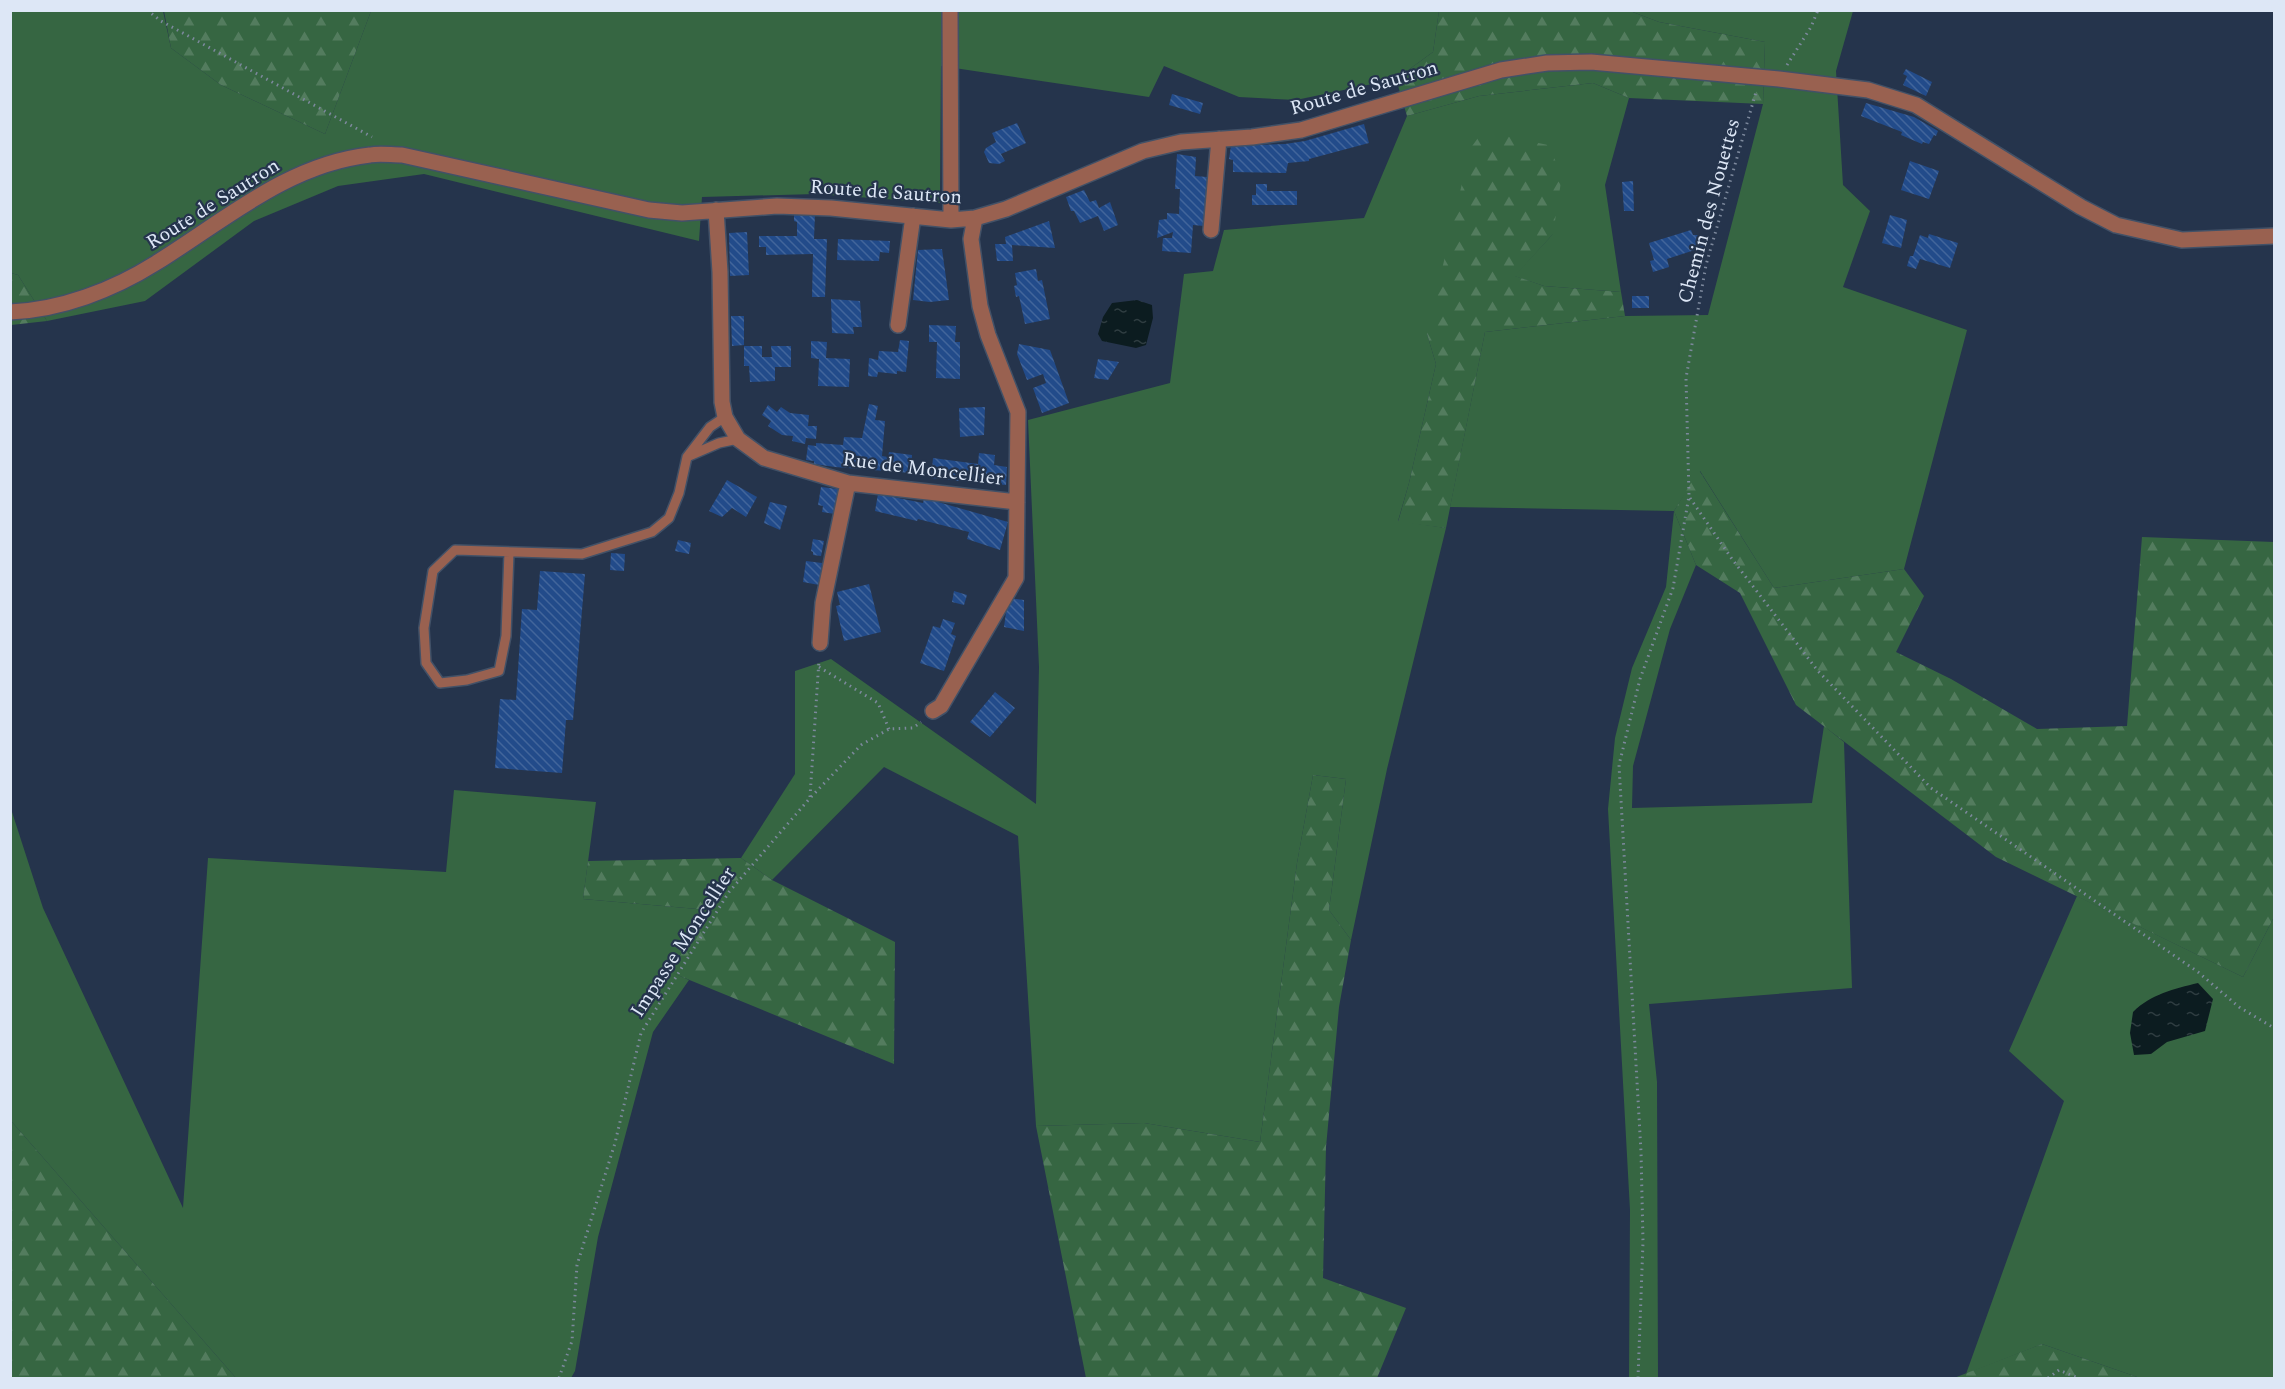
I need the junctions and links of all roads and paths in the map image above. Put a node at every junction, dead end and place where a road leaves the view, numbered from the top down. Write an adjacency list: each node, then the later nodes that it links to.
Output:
1 (147, 10): 6 (path)
2 (950, 10): 11 (street)
3 (1818, 10): 5 (path)
4 (1760, 78): 5 (street, Route de Sautron); 7 (street, Route de Sautron); 20 (path, Chemin des Nouettes)
5 (1779, 79): 13 (street, Route de Sautron)
6 (373, 138)
7 (1220, 139): 10 (street, Route de Sautron); 12 (street)
8 (716, 210): 9 (street, Route de Sautron); 14 (street, Route de Sautron); 16 (street, Rue de Moncellier)
9 (913, 216): 11 (street, Route de Sautron); 15 (street)
10 (975, 218): 11 (street, Route de Sautron); 21 (street, Rue de Moncellier)
11 (951, 220)
12 (1211, 230)
13 (2274, 236)
14 (10, 312)
15 (898, 325)
16 (725, 417): 17 (street, Rue de Moncellier); 18 (lane)
17 (738, 439): 18 (lane); 19 (street, Rue de Moncellier)
18 (687, 457): 22 (lane)
19 (848, 483): 21 (street, Rue de Moncellier); 23 (street)
20 (1689, 496): 28 (path); 30 (path, Chemin des Nouettes)
21 (1017, 502): 25 (street)
22 (509, 552): 22 (lane)
23 (820, 643): 24 (path)
24 (819, 667): 26 (path); 27 (path)
25 (933, 711): 26 (path, Impasse Moncellier)
26 (889, 729): 27 (path, Impasse Moncellier)
27 (810, 798): 29 (path, Impasse Moncellier)
28 (2274, 1028)
29 (559, 1378)
30 (1638, 1378)
31 (2048, 1378): 32 (path)
32 (2078, 1378)

